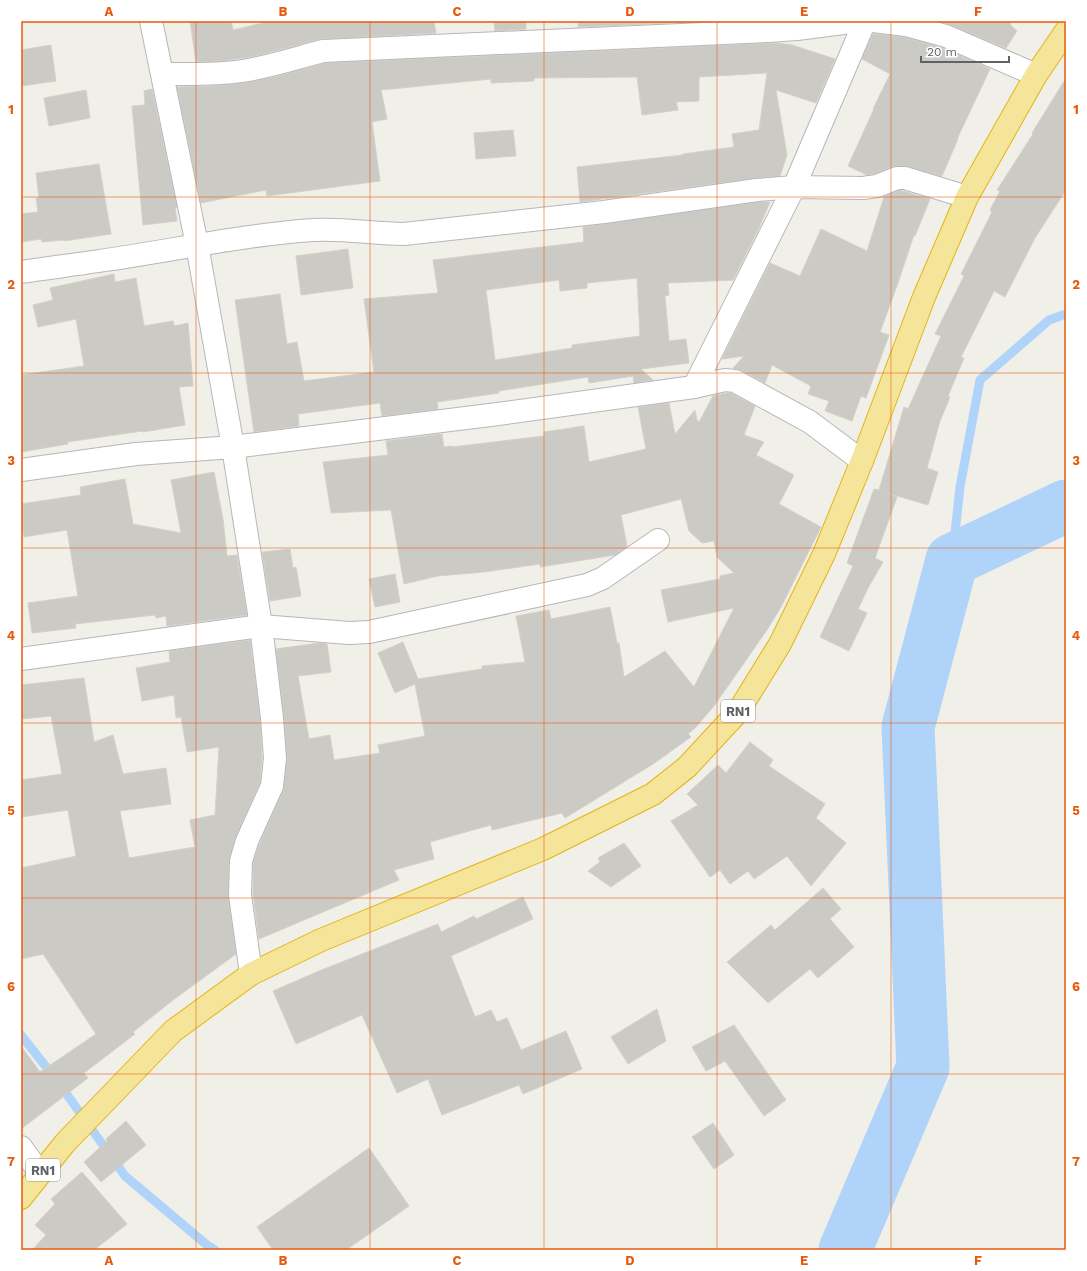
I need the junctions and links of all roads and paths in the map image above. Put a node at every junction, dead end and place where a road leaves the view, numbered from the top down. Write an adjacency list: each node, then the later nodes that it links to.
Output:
1 (151, 21): 6 (street)
2 (859, 21): 6 (street)
3 (865, 21): 8 (street)
4 (873, 21): 7 (street)
5 (1066, 31): 7 (highway, RN1)
6 (163, 74): 10 (street)
7 (1036, 75): 9 (highway, RN1)
8 (794, 188): 9 (street); 10 (street); 12 (street)
9 (967, 197): 14 (highway, RN1)
10 (197, 245): 11 (street); 13 (street)
11 (21, 272)
12 (694, 387): 13 (street); 14 (street)
13 (232, 447): 15 (street); 17 (street)
14 (862, 460): 19 (highway, RN1)
15 (21, 470)
16 (658, 540): 17 (street)
17 (261, 626): 18 (street); 19 (street)
18 (21, 659)
19 (251, 974): 21 (highway, RN1)
20 (21, 1147): 21 (street)
21 (40, 1173): 22 (highway, RN1)
22 (21, 1198)

